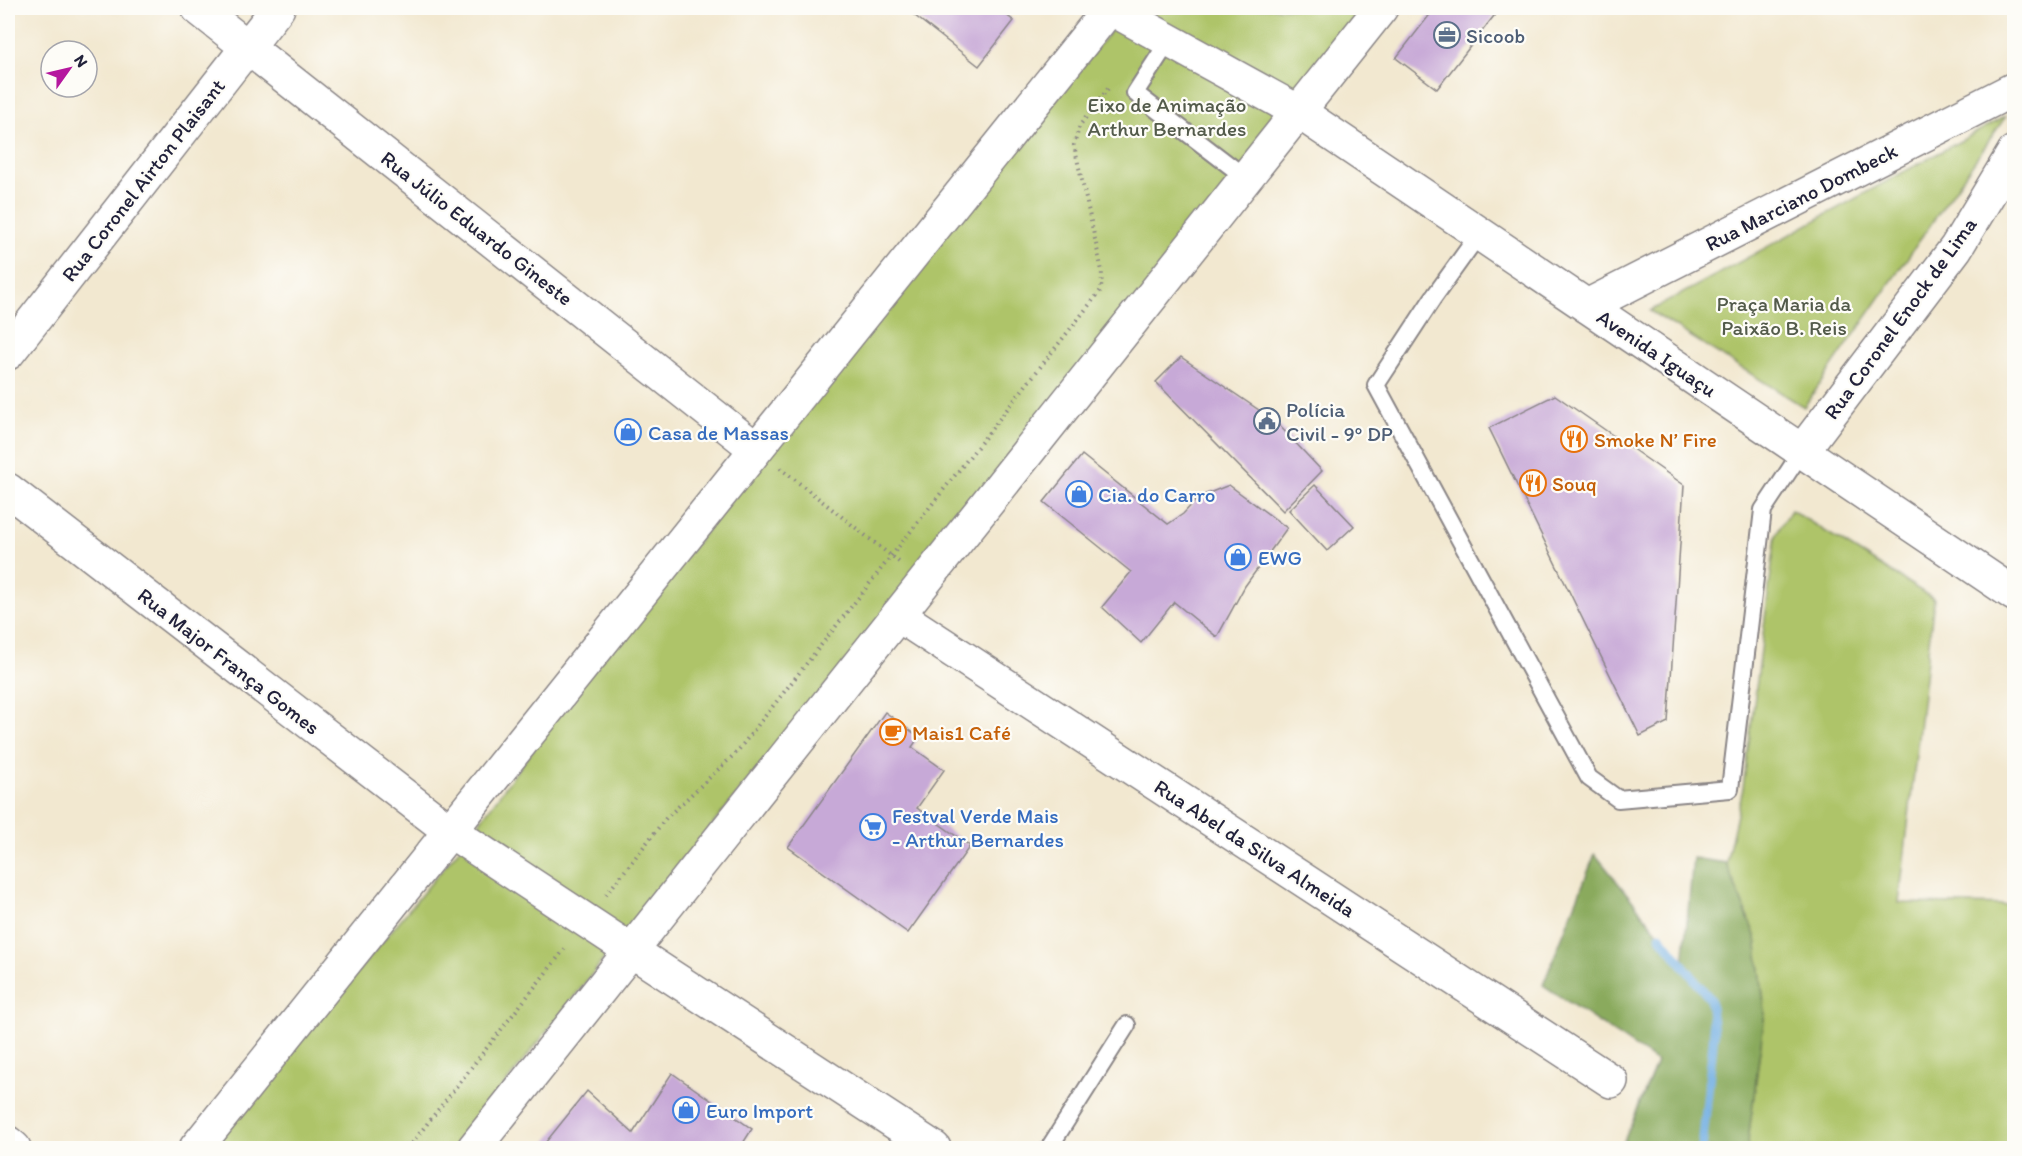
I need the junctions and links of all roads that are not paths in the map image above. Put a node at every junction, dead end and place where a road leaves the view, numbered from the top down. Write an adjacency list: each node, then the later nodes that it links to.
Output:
1 (198, 8): 6 (main road, Rua Júlio Eduardo Gineste)
2 (278, 8): 6 (main road, Rua Coronel Airton Plaisant)
3 (1110, 8): 5 (main road, Avenida Iguaçu); 14 (main road)
4 (1381, 8): 8 (main road)
5 (1170, 39): 8 (main road, Avenida Iguaçu); 10 (lane)
6 (248, 46): 13 (main road, Rua Coronel Airton Plaisant); 14 (main road, Rua Júlio Eduardo Gineste)
7 (2014, 89): 12 (main road, Rua Marciano Dombeck)
8 (1299, 112): 10 (main road); 11 (main road, Avenida Iguaçu)
9 (2014, 152): 15 (main road, Rua Coronel Enock de Lima)
10 (1246, 178): 18 (main road)
11 (1479, 234): 12 (main road, Avenida Iguaçu); 15 (lane)
12 (1587, 306): 15 (main road, Avenida Iguaçu)
13 (8, 353)
14 (756, 449): 19 (main road)
15 (1802, 451): 17 (main road, Avenida Iguaçu)
16 (8, 490): 19 (main road, Rua Major França Gomes)
17 (2014, 594)
18 (898, 615): 20 (main road); 22 (main road, Rua Abel da Silva Almeida)
19 (450, 831): 20 (main road, Rua Major França Gomes); 25 (main road)
20 (632, 951): 26 (main road); 27 (main road, Rua Major França Gomes)
21 (1127, 1025): 28 (lane)
22 (1611, 1081)
23 (8, 1143): 24 (main road)
24 (14, 1149)
25 (196, 1149)
26 (474, 1149)
27 (934, 1149)
28 (1049, 1149)

